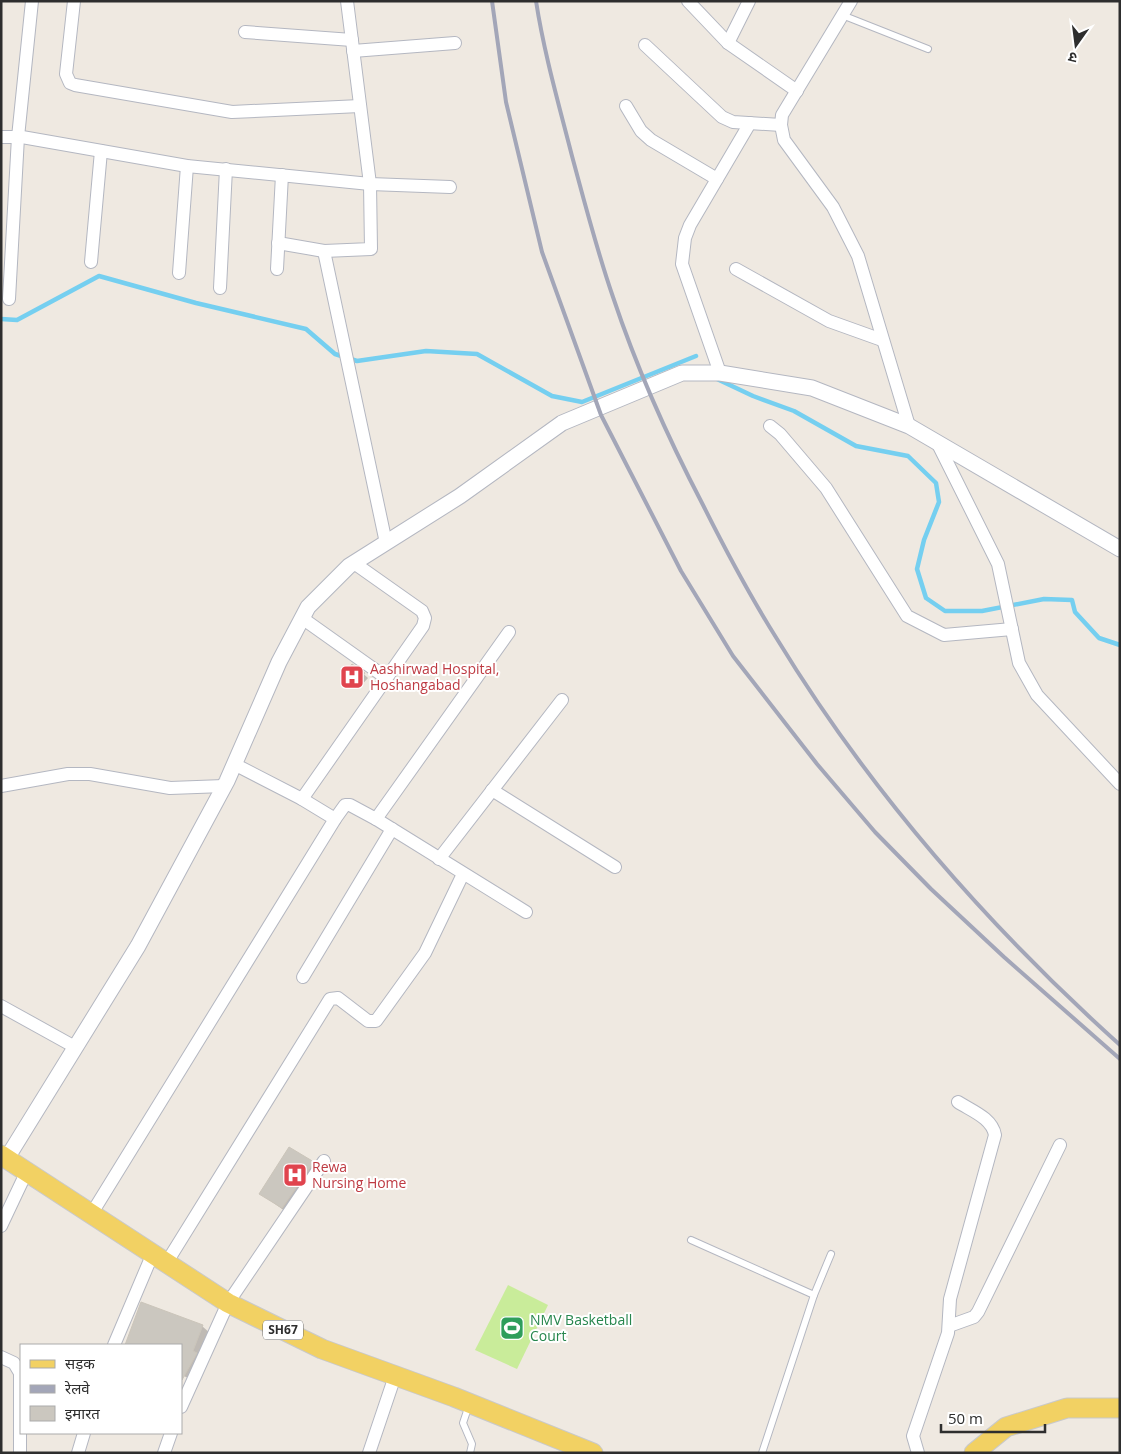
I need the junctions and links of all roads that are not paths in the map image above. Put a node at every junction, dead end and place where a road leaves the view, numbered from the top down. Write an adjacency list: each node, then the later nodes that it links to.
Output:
1 (32, 1): 20 (street)
2 (74, 1): 15 (street)
3 (347, 1): 11 (street)
4 (688, 1): 10 (street)
5 (749, 1): 10 (street)
6 (851, 1): 7 (street)
7 (842, 14): 13 (lane); 14 (street)
8 (245, 32): 11 (street)
9 (454, 43): 11 (street)
10 (728, 43): 14 (street)
11 (352, 45): 15 (street)
12 (645, 45): 17 (street)
13 (928, 49)
14 (797, 91): 18 (street)
15 (360, 106): 26 (street)
16 (626, 106): 25 (street)
17 (750, 123): 18 (street); 25 (street)
18 (781, 125): 36 (street)
19 (1, 137): 20 (street)
20 (18, 137): 21 (street); 35 (street)
21 (100, 151): 22 (street); 30 (street)
22 (188, 166): 23 (street); 33 (street)
23 (226, 169): 24 (street); 34 (street)
24 (282, 175): 26 (street); 28 (street)
25 (717, 179): 37 (street)
26 (370, 184): 27 (street); 29 (street)
27 (450, 187)
28 (278, 243): 29 (street); 31 (street)
29 (324, 251): 41 (street)
30 (91, 262)
31 (277, 269)
32 (736, 269): 36 (street)
33 (179, 273)
34 (220, 288)
35 (9, 299)
36 (882, 340): 39 (street)
37 (720, 373): 39 (street); 41 (street)
38 (770, 426): 45 (street)
39 (909, 426): 40 (street)
40 (938, 444): 42 (street); 45 (street)
41 (386, 543): 43 (street)
42 (1120, 549)
43 (354, 563): 44 (street); 47 (street)
44 (302, 618): 47 (street); 49 (street)
45 (1011, 624): 50 (street)
46 (509, 632): 56 (street)
47 (385, 677): 54 (street)
48 (562, 700): 53 (street)
49 (234, 764): 52 (street); 54 (street)
50 (1120, 784)
51 (1, 786): 52 (street)
52 (224, 786): 64 (street)
53 (492, 790): 58 (street); 59 (street)
54 (302, 799): 55 (street)
55 (335, 818): 56 (street); 70 (street)
56 (376, 819): 57 (street)
57 (392, 829): 58 (street); 62 (street)
58 (439, 860): 60 (street)
59 (614, 867)
60 (464, 874): 61 (street); 74 (street)
61 (526, 912)
62 (303, 977)
63 (1, 1006): 64 (street)
64 (75, 1047): 67 (street)
65 (958, 1102): 77 (street)
66 (1060, 1144): 77 (street)
67 (4, 1156): 69 (main road, SH67)
68 (324, 1161): 76 (street)
69 (27, 1171): 70 (main road, SH67); 71 (street)
70 (92, 1213): 74 (main road, SH67)
71 (1, 1226)
72 (691, 1240): 75 (lane)
73 (831, 1254): 75 (lane)
74 (160, 1257): 76 (main road, SH67); 78 (street)
75 (814, 1295): 92 (lane)
76 (228, 1303): 80 (main road, SH67); 82 (street)
77 (949, 1326): 93 (street)
78 (115, 1344)
79 (1, 1357): 86 (street)
80 (395, 1376): 81 (main road, SH67); 89 (street)
81 (469, 1404): 90 (lane); 91 (main road, SH67)
82 (182, 1405)
83 (1120, 1408): 94 (main road)
84 (84, 1434): 87 (street)
85 (171, 1434): 88 (street)
86 (20, 1453)
87 (78, 1453)
88 (164, 1453)
89 (369, 1453)
90 (470, 1453)
91 (593, 1453)
92 (762, 1453)
93 (918, 1453)
94 (974, 1453)

